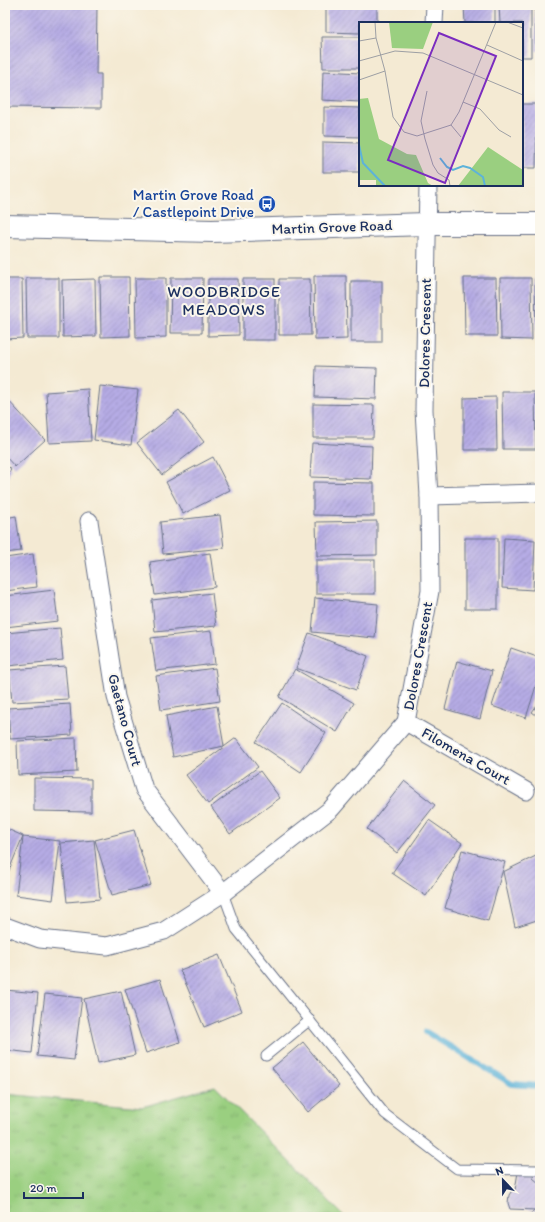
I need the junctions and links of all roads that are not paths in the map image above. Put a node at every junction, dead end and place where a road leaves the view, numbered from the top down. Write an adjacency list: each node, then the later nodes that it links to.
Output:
1 (435, 5): 2 (street)
2 (434, 22)
3 (428, 186): 4 (street, Dolores Crescent)
4 (426, 224): 5 (street, Martin Grove Road); 6 (street, Martin Grove Road); 8 (street, Dolores Crescent)
5 (540, 224)
6 (5, 226)
7 (540, 493): 8 (street)
8 (429, 496): 10 (street, Dolores Crescent)
9 (89, 521): 12 (street, Gaetano Court)
10 (406, 722): 11 (street, Filomena Court); 12 (street, Dolores Crescent)
11 (526, 791)
12 (223, 893): 13 (street, Dolores Crescent); 14 (lane)
13 (5, 926)
14 (310, 1020): 15 (lane); 16 (lane)
15 (266, 1056)
16 (540, 1170)

